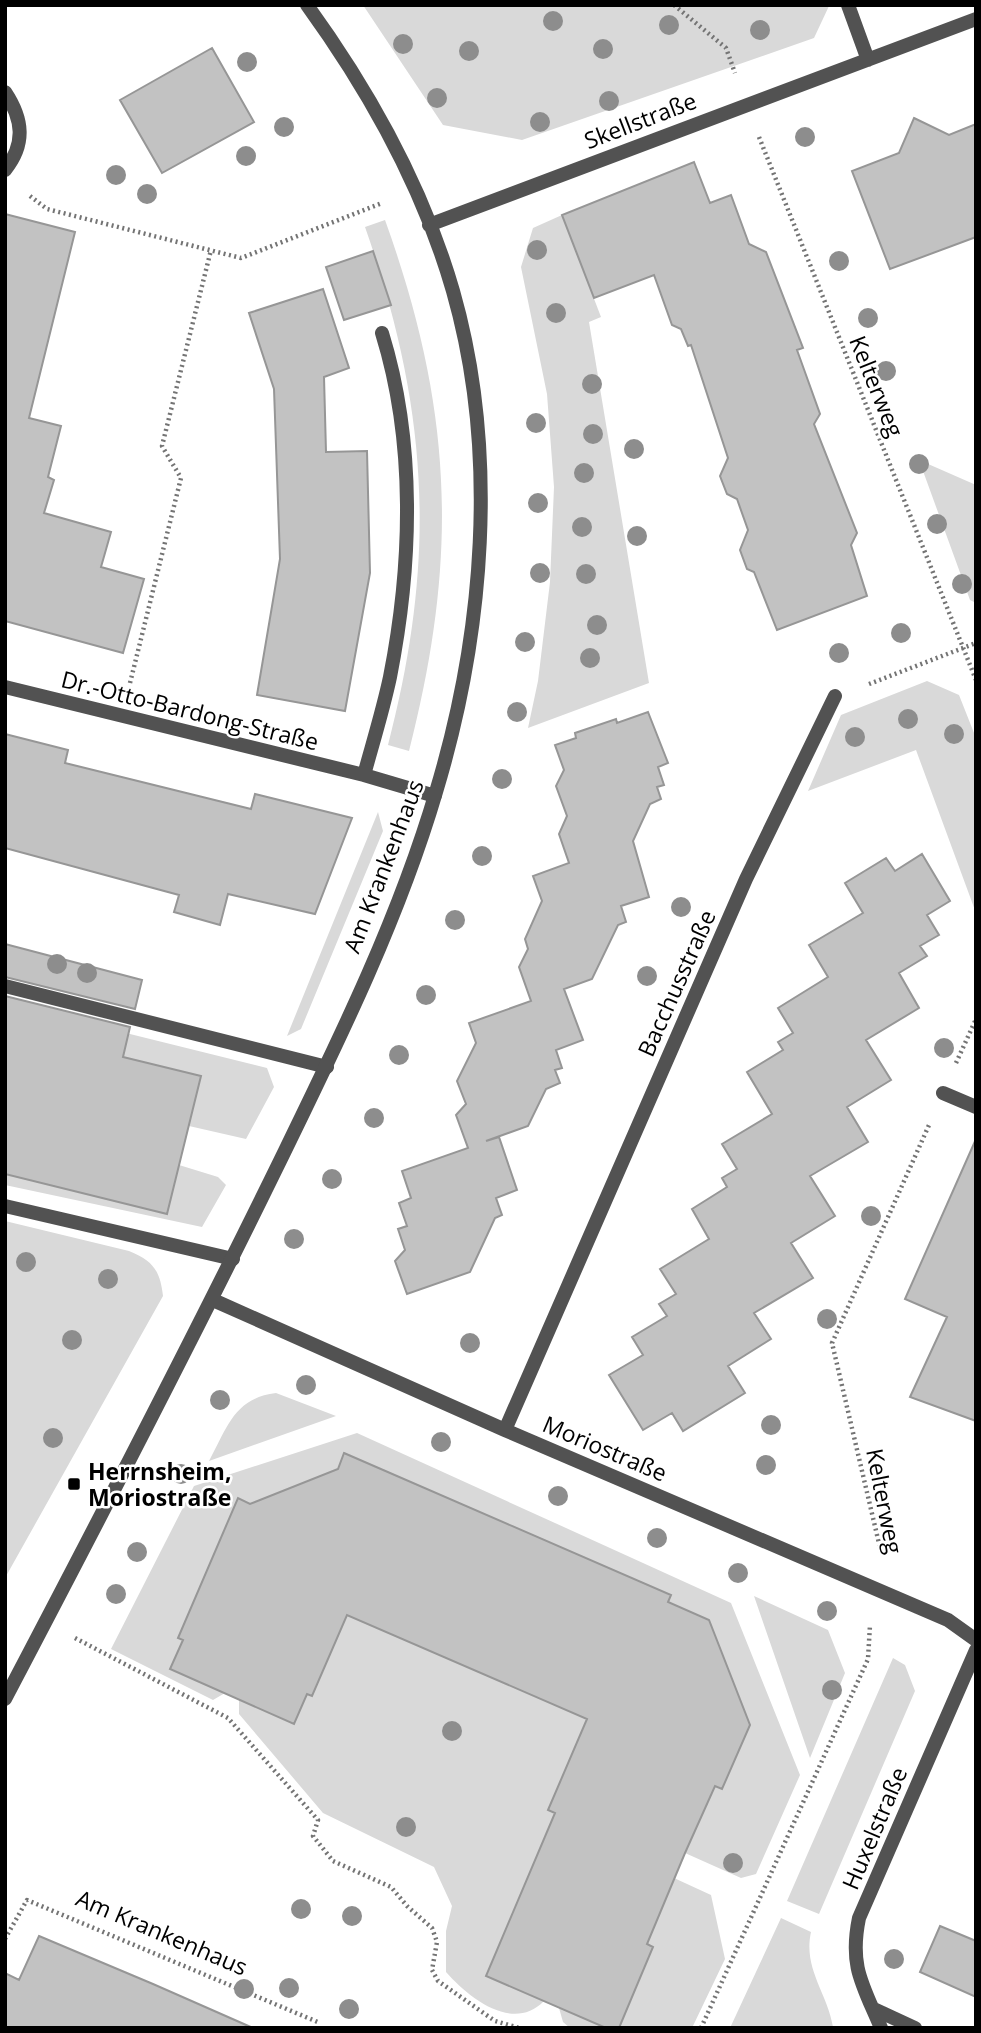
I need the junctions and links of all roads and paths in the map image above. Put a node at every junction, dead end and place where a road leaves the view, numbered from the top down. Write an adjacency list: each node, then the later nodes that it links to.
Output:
1 (306, 5): 9 (street, Am Krankenhaus)
2 (674, 5): 7 (path, Kelterweg)
3 (848, 5): 5 (street)
4 (976, 19): 5 (street, Skellstraße)
5 (868, 60): 7 (street, Skellstraße)
6 (5, 92): 8 (street)
7 (748, 105): 11 (street, Skellstraße); 15 (path, Kelterweg)
8 (5, 170)
9 (416, 190): 11 (street, Am Krankenhaus); 12 (path)
10 (26, 192): 12 (path)
11 (429, 225): 21 (street, Am Krankenhaus)
12 (211, 250): 19 (path)
13 (382, 333): 20 (street)
14 (976, 643): 15 (path)
15 (964, 648): 16 (path, Kelterweg); 18 (path)
16 (976, 680)
17 (5, 687): 19 (street, Dr.-Otto-Bardong-Straße)
18 (835, 696): 30 (street, Bacchusstraße)
19 (121, 718): 20 (street, Dr.-Otto-Bardong-Straße)
20 (364, 775): 21 (street, Dr.-Otto-Bardong-Straße)
21 (436, 796): 24 (street, Am Krankenhaus)
22 (5, 986): 24 (street)
23 (976, 1018): 25 (path, Kelterweg)
24 (327, 1067): 28 (street, Am Krankenhaus)
25 (943, 1093): 26 (street); 31 (path, Kelterweg)
26 (976, 1107)
27 (5, 1206): 28 (street)
28 (233, 1259): 29 (street, Am Krankenhaus)
29 (213, 1300): 30 (street, Moriostraße); 32 (street, Am Krankenhaus)
30 (505, 1430): 31 (street, Moriostraße)
31 (873, 1588): 33 (street, Moriostraße); 40 (path, Kelterweg)
32 (45, 1622): 35 (street, Am Krankenhaus); 39 (path)
33 (976, 1640)
34 (976, 1650): 37 (street, Huxelstraße)
35 (5, 1699)
36 (5, 1939): 38 (path, Am Krankenhaus)
37 (874, 2009): 41 (street, Huxelstraße); 42 (street)
38 (320, 2023)
39 (519, 2028)
40 (701, 2028)
41 (881, 2028)
42 (915, 2028)

